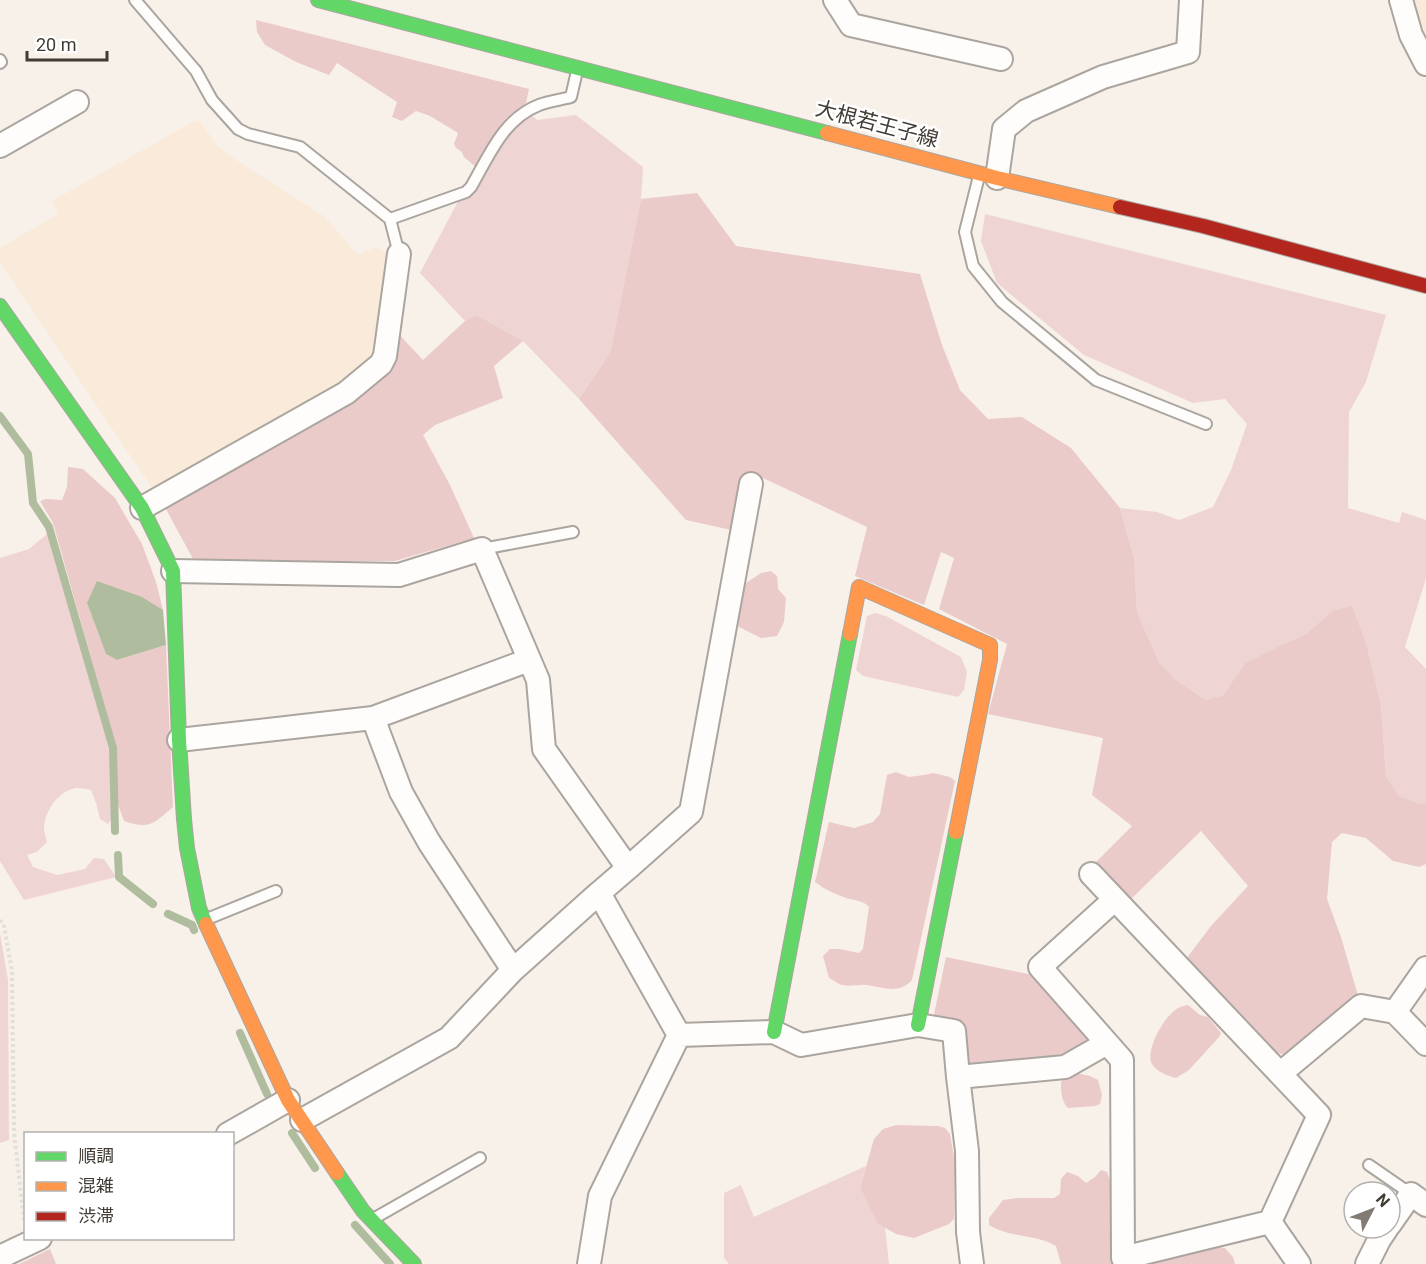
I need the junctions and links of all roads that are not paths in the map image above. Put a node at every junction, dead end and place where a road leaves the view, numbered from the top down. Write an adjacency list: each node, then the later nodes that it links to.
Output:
1 (135, 0): 12 (lane)
2 (835, 0): 6 (street)
3 (1191, 0): 11 (street)
4 (1401, 0): 7 (street)
5 (330, 2): 8 (street, 大根若王子線)
6 (1001, 59)
7 (1426, 64)
8 (578, 68): 11 (street, 大根若王子線); 12 (lane)
9 (77, 102): 10 (street)
10 (0, 146)
11 (989, 175): 14 (street, 大根若王子線); 16 (lane)
12 (390, 219): 13 (lane)
13 (399, 254): 18 (street)
14 (1426, 286)
15 (0, 306): 18 (street)
16 (1206, 424)
17 (751, 484): 25 (street)
18 (142, 508): 21 (street)
19 (573, 531): 20 (lane)
20 (482, 549): 21 (street); 22 (street)
21 (173, 571): 24 (street)
22 (529, 660): 23 (street); 25 (street)
23 (373, 718): 24 (street); 32 (street)
24 (179, 741): 30 (street)
25 (628, 868): 28 (street)
26 (1091, 874): 29 (street)
27 (276, 891): 30 (lane)
28 (599, 893): 32 (street); 36 (street)
29 (1114, 900): 37 (street); 39 (street)
30 (205, 920): 41 (street)
31 (1426, 968): 33 (street)
32 (513, 970): 42 (street)
33 (1395, 1012): 38 (street); 39 (street)
34 (918, 1025): 35 (street); 35 (street); 40 (street)
35 (774, 1032): 36 (street)
36 (679, 1035): 54 (street)
37 (1107, 1043): 40 (street); 49 (street)
38 (1426, 1044)
39 (1281, 1073): 49 (street)
40 (958, 1077): 55 (street)
41 (288, 1100): 42 (street); 43 (street)
42 (302, 1120): 48 (street)
43 (232, 1132)
44 (480, 1158): 48 (lane)
45 (1369, 1165): 46 (lane)
46 (1418, 1200): 47 (street)
47 (1402, 1214)
48 (372, 1220): 53 (street)
49 (1270, 1222): 56 (street)
50 (24, 1238): 52 (street)
51 (1379, 1240): 57 (street)
52 (0, 1257)
53 (414, 1264)
54 (589, 1264)
55 (972, 1264)
56 (1299, 1264)
57 (1367, 1264)

